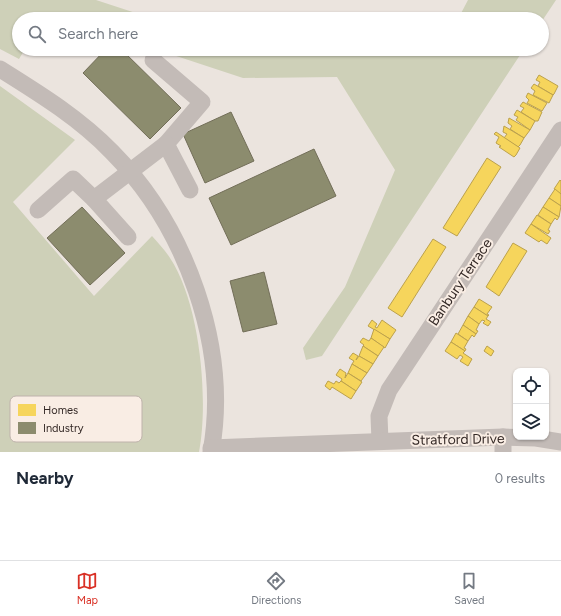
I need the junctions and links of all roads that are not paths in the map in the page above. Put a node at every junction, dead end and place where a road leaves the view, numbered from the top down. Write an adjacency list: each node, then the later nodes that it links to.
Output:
1 (153, 60): 4 (street)
2 (0, 69): 5 (street)
3 (561, 130): 10 (street, Banbury Terrace)
4 (166, 144): 5 (street); 6 (street)
5 (130, 171): 7 (street); 13 (street)
6 (190, 190)
7 (94, 199): 8 (street); 9 (street)
8 (38, 210)
9 (128, 237)
10 (380, 441): 12 (street, Stratford Drive); 13 (street, Stratford Drive)
11 (561, 442): 12 (street, Stratford Drive)
12 (503, 444)
13 (211, 450)

